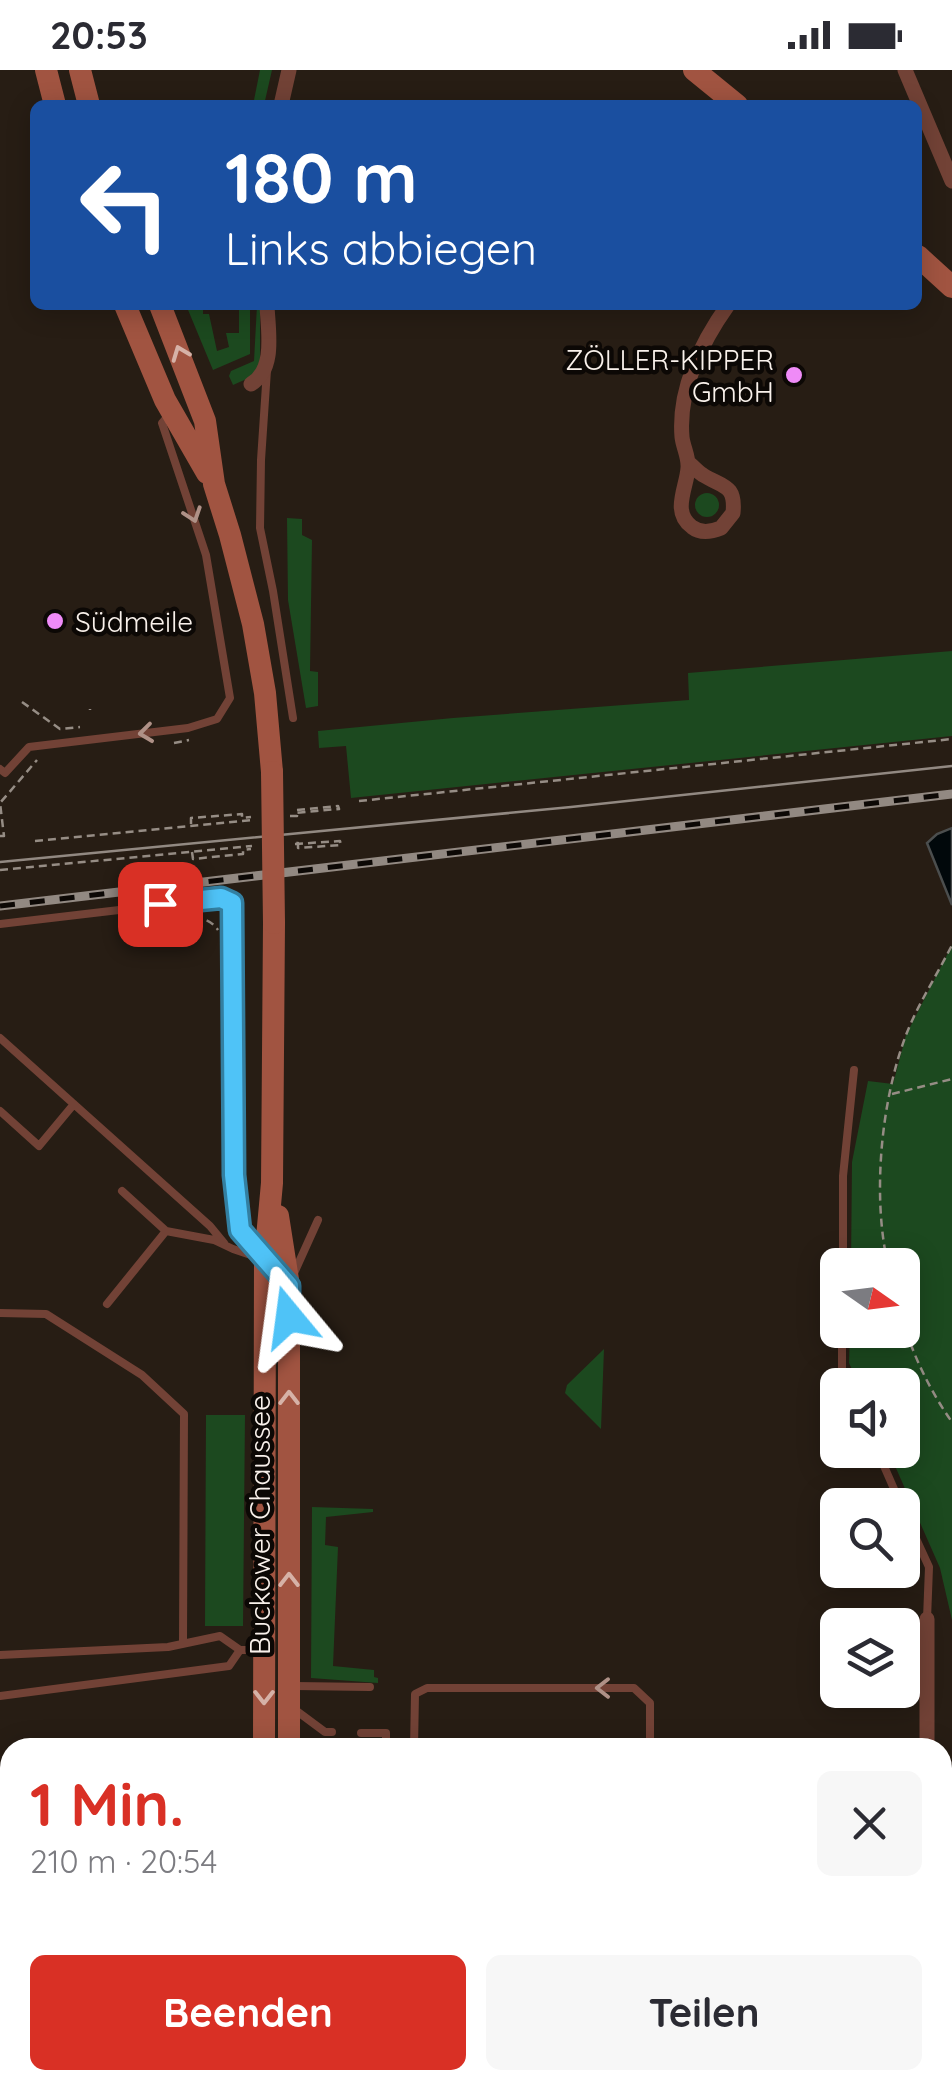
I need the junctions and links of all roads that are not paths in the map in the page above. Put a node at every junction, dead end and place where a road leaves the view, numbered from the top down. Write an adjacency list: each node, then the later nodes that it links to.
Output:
1 (46, 70): 6 (main road)
2 (80, 70): 7 (main road)
3 (289, 70): 8 (street)
4 (694, 70): 9 (main road)
5 (904, 70): 10 (street)
6 (54, 100)
7 (88, 100)
8 (282, 100)
9 (731, 100)
10 (917, 100)
11 (922, 112): 12 (street)
12 (952, 181)
13 (922, 260): 14 (main road)
14 (952, 287)
15 (128, 310): 22 (main road, Buckower Chaussee)
16 (162, 310): 21 (main road, Buckower Chaussee, one-way to 16)
17 (267, 310): 19 (street)
18 (725, 310): 23 (street)
19 (268, 363): 20 (street); 25 (lane)
20 (251, 384)
21 (198, 403): 22 (street); 24 (main road, Buckower Chaussee)
22 (166, 418): 24 (main road, Buckower Chaussee); 26 (lane, one-way to 26)
23 (689, 463): 23 (street)
24 (214, 484): 32 (main road, Buckower Chaussee, bridge)
25 (293, 718)
26 (0, 768)
27 (0, 924): 38 (lane)
28 (0, 1038): 30 (lane)
29 (854, 1070): 37 (lane)
30 (74, 1104): 31 (lane); 36 (lane)
31 (0, 1111)
32 (272, 1183): 38 (main road, Buckower Chaussee); 39 (main road, Buckower Chaussee)
33 (122, 1191): 35 (lane)
34 (318, 1220): 39 (lane)
35 (166, 1231): 36 (lane); 40 (lane)
36 (224, 1244): 38 (lane)
37 (843, 1248)
38 (265, 1259): 39 (lane); 42 (main road, Buckower Chaussee)
39 (289, 1286): 43 (main road, Buckower Chaussee, one-way to 39)
40 (107, 1304)
41 (0, 1312): 46 (lane)
42 (265, 1494): 43 (lane); 48 (main road, Buckower Chaussee)
43 (289, 1495): 49 (main road, Buckower Chaussee, one-way to 43)
44 (920, 1547): 45 (lane)
45 (927, 1620): 61 (street)
46 (183, 1644): 47 (lane); 50 (lane)
47 (240, 1650): 48 (lane); 53 (lane)
48 (264, 1650): 49 (lane); 56 (main road, Buckower Chaussee, one-way to 56)
49 (289, 1650): 52 (main road, Buckower Chaussee)
50 (0, 1655)
51 (370, 1687): 52 (lane)
52 (289, 1695): 54 (lane); 57 (main road, Buckower Chaussee)
53 (0, 1696)
54 (332, 1732)
55 (361, 1733): 58 (lane)
56 (264, 1738)
57 (289, 1738)
58 (386, 1738)
59 (414, 1738): 60 (lane, one-way to 59)
60 (650, 1738)
61 (926, 1738)

